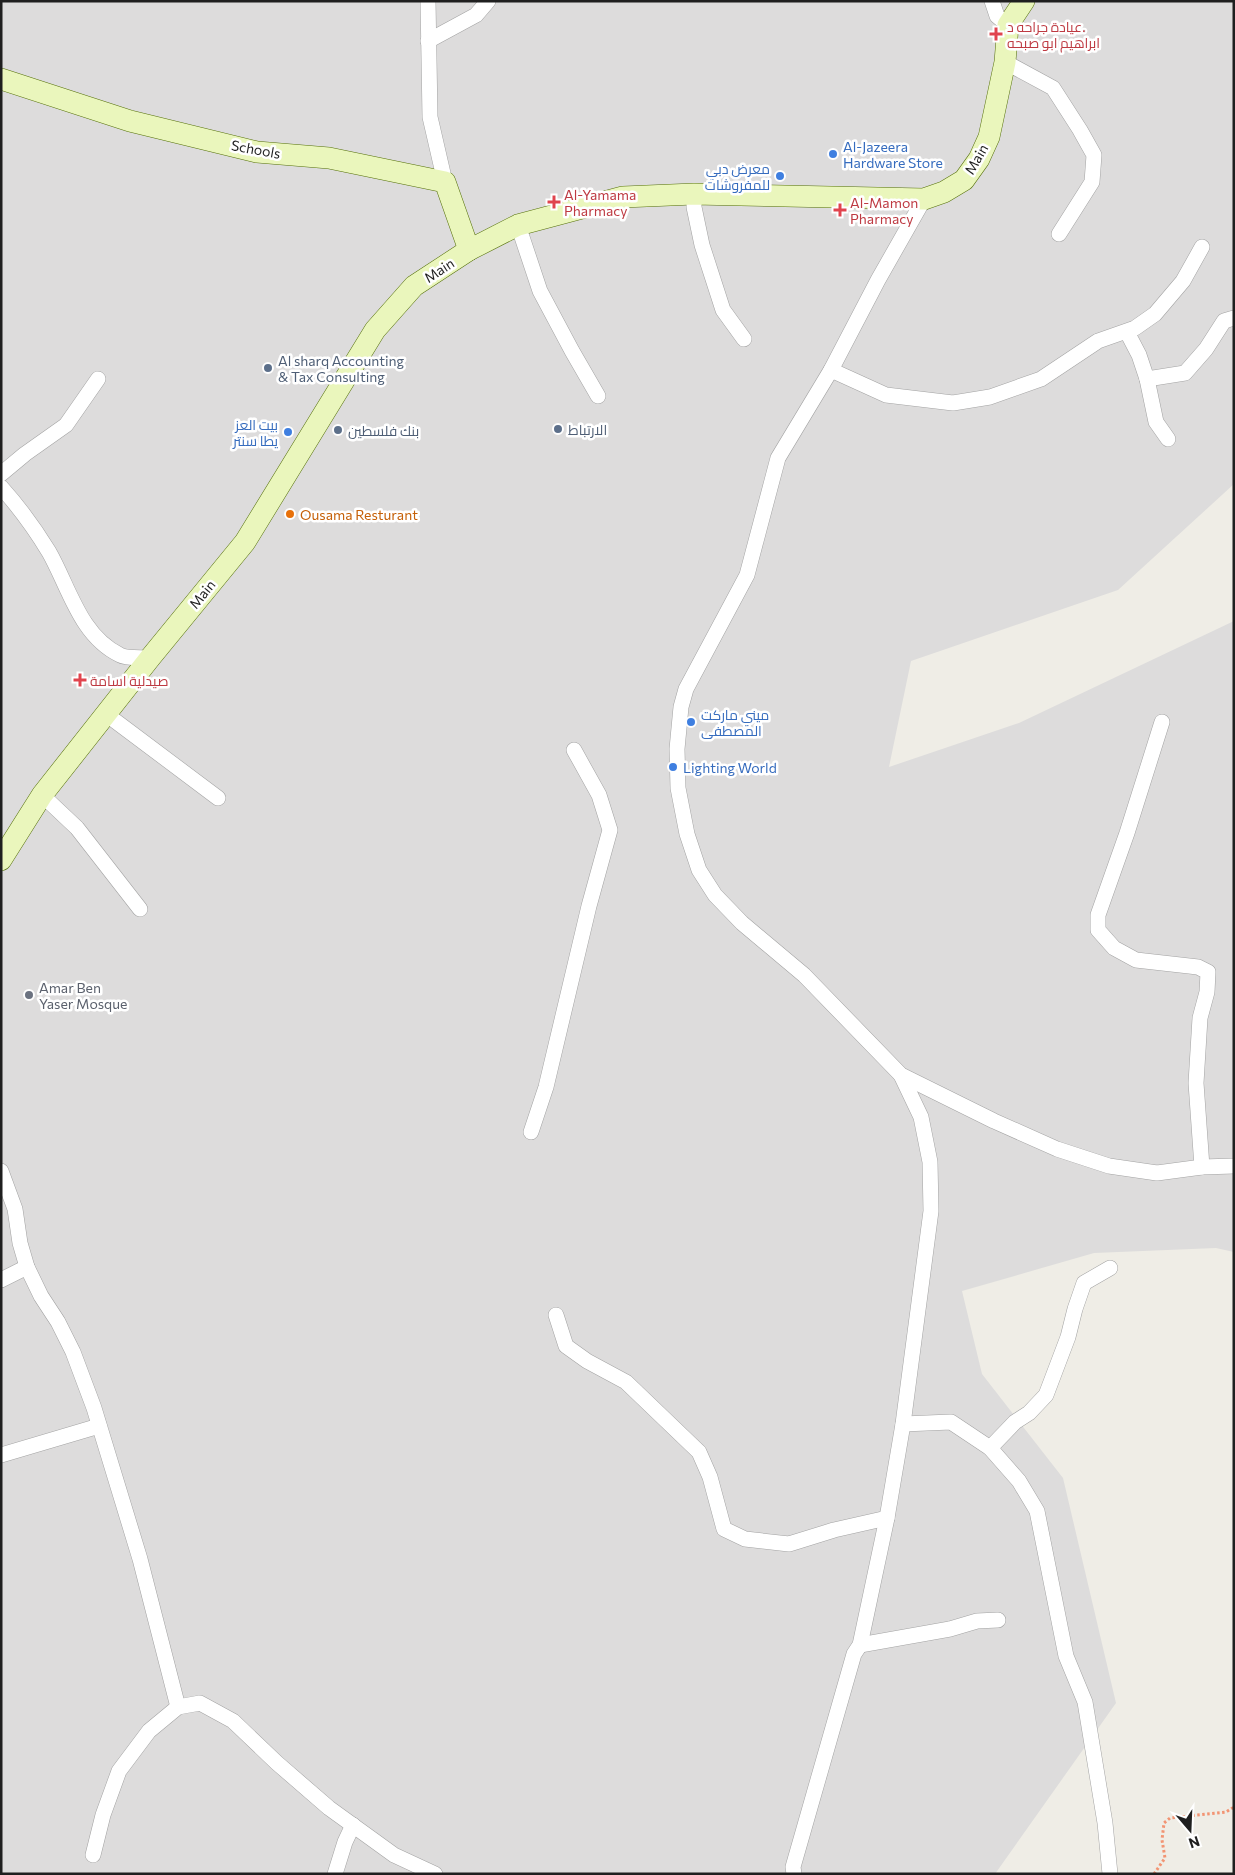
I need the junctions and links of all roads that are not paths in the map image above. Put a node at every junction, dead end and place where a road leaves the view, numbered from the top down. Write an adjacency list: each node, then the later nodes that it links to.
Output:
1 (428, 1): 6 (street)
2 (488, 1): 6 (street)
3 (992, 1): 5 (street)
4 (1024, 1): 5 (main road, Main)
5 (1008, 25): 7 (main road, Main)
6 (428, 41): 9 (street)
7 (1005, 62): 11 (main road, Main); 13 (street)
8 (1, 79): 9 (main road, Schools)
9 (445, 182): 15 (main road)
10 (694, 194): 11 (main road, Main); 12 (main road, Main); 18 (street)
11 (924, 199): 19 (street)
12 (518, 225): 15 (main road, Main); 22 (street)
13 (1059, 234)
14 (1202, 247): 17 (street)
15 (469, 250): 26 (main road, Main)
16 (1234, 318): 21 (street)
17 (1127, 332): 19 (street); 21 (street)
18 (744, 339)
19 (831, 370): 34 (street)
20 (98, 379): 24 (street)
21 (1147, 379): 23 (street)
22 (598, 396)
23 (1168, 439)
24 (1, 474)
25 (1, 487): 26 (street)
26 (150, 658): 27 (main road, Main)
27 (106, 714): 30 (main road, Main); 31 (street)
28 (1162, 722): 37 (street)
29 (574, 750): 35 (street)
30 (42, 795): 32 (main road, Main); 33 (street)
31 (218, 798)
32 (1, 860)
33 (140, 909)
34 (901, 1075): 37 (street); 43 (street)
35 (531, 1132)
36 (1234, 1166): 37 (street)
37 (1202, 1167)
38 (1, 1171): 39 (street)
39 (28, 1267): 41 (street); 44 (street)
40 (1110, 1268): 45 (street)
41 (1, 1280)
42 (556, 1315): 47 (street)
43 (903, 1424): 45 (street); 47 (street)
44 (99, 1426): 46 (street); 50 (street)
45 (990, 1448): 56 (street)
46 (1, 1454)
47 (888, 1518): 49 (street)
48 (998, 1620): 49 (street)
49 (860, 1645): 55 (street)
50 (178, 1707): 51 (street); 52 (street)
51 (353, 1825): 53 (street); 54 (street)
52 (93, 1855)
53 (335, 1874)
54 (435, 1874)
55 (794, 1874)
56 (1110, 1874)

